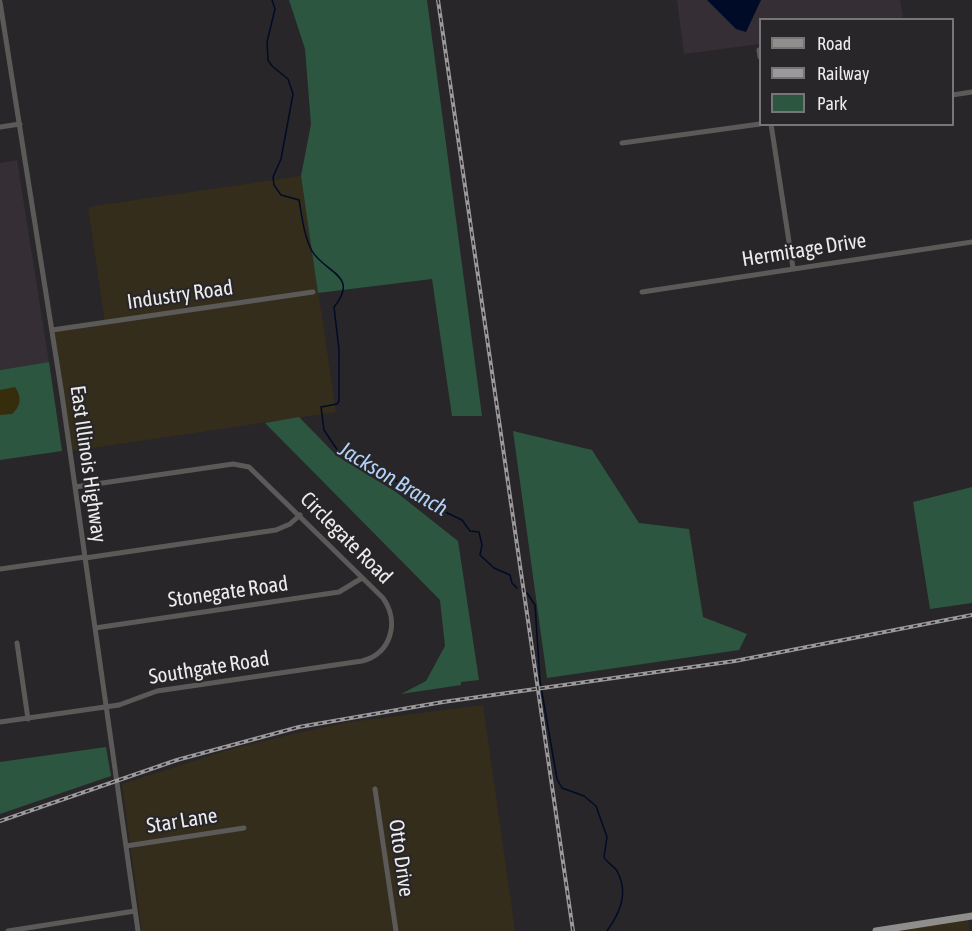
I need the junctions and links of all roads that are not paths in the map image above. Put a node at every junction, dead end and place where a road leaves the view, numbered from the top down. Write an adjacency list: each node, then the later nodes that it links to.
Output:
1 (0, 2): 4 (street, East Illinois Highway)
2 (972, 92): 3 (street)
3 (954, 95)
4 (20, 124): 7 (street); 13 (street, East Illinois Highway)
5 (759, 124): 8 (street)
6 (771, 126): 10 (street)
7 (0, 127)
8 (622, 143)
9 (972, 242): 10 (street, Hermitage Drive)
10 (794, 268): 12 (street, Hermitage Drive)
11 (313, 291): 13 (street, Industry Road)
12 (642, 292)
13 (52, 330): 14 (street, East Illinois Highway)
14 (75, 487): 15 (street, Circlegate Road); 16 (street, East Illinois Highway)
15 (300, 515): 16 (street); 18 (street, Circlegate Road)
16 (85, 557): 17 (street); 19 (street, East Illinois Highway)
17 (0, 569)
18 (362, 578): 19 (street, Stonegate Road); 21 (street, Circlegate Road)
19 (95, 628): 22 (street, East Illinois Highway)
20 (17, 643): 23 (street)
21 (384, 647): 22 (street, Southgate Road)
22 (106, 707): 23 (street, Southgate Road); 27 (street, East Illinois Highway)
23 (28, 718): 24 (street, Southgate Road)
24 (0, 723)
25 (375, 789): 32 (street, Otto Drive)
26 (244, 828): 27 (street, Star Lane)
27 (126, 846): 28 (street, East Illinois Highway)
28 (135, 911): 30 (street); 31 (street, East Illinois Highway)
29 (972, 916): 33 (main road)
30 (8, 931)
31 (138, 931)
32 (396, 931)
33 (876, 931)

